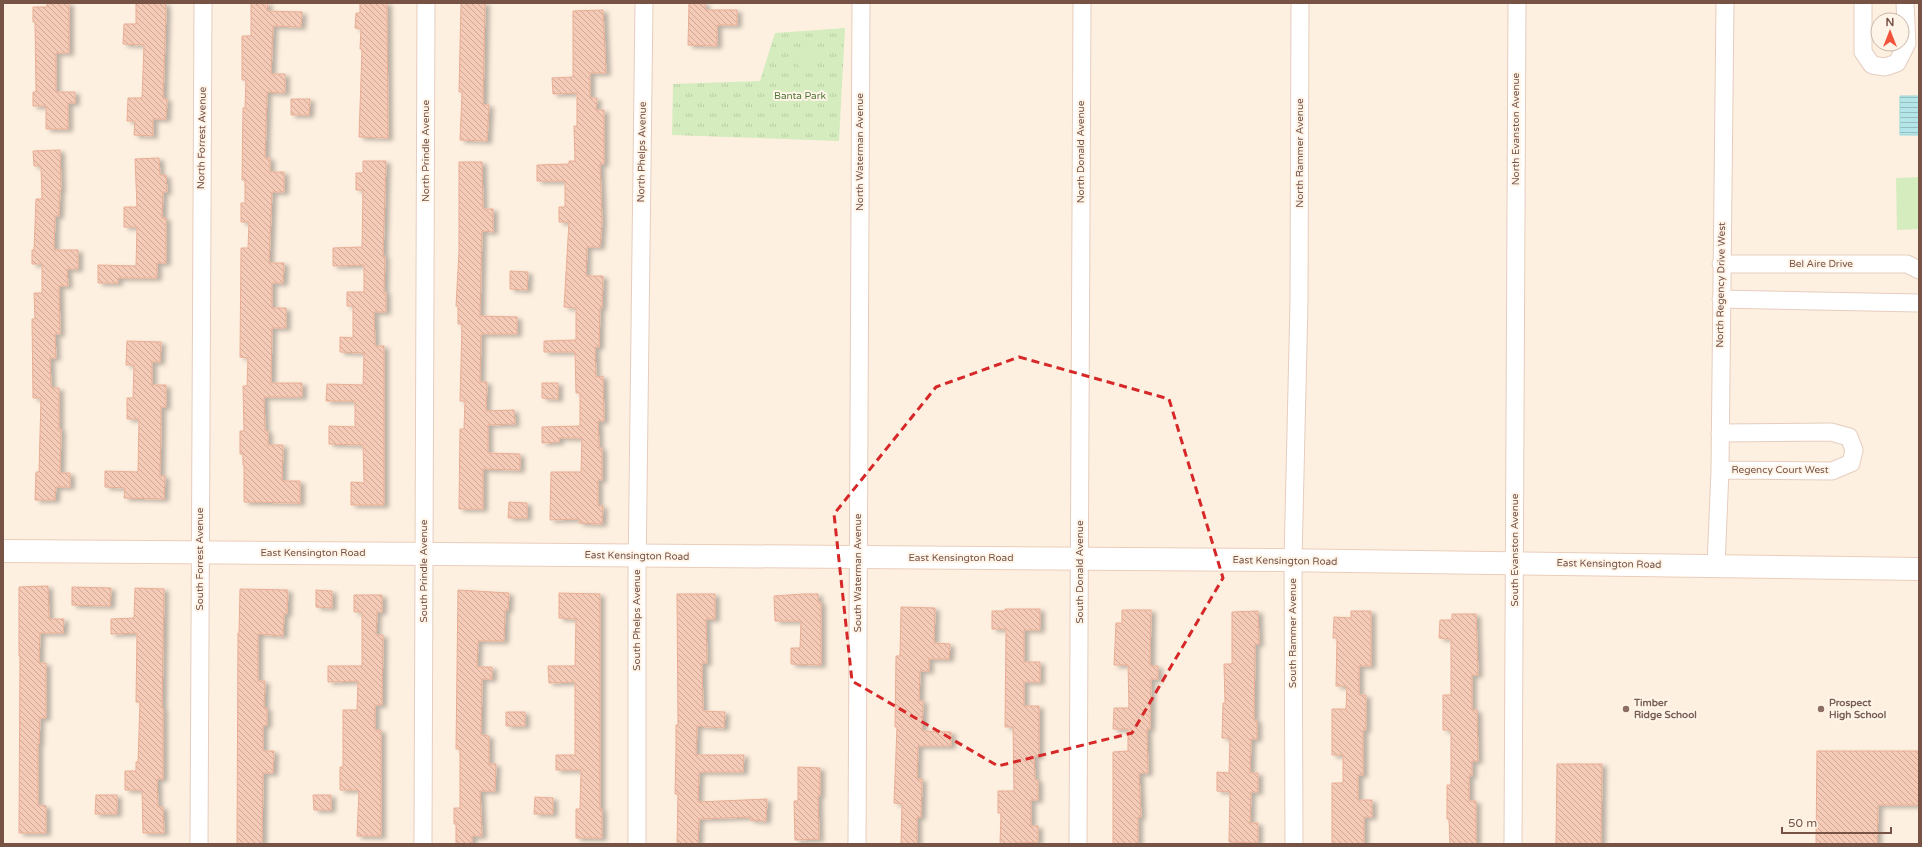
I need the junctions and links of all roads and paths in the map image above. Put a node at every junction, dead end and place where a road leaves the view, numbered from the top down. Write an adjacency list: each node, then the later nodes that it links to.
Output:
1 (203, 3): 14 (street, North Forrest Avenue)
2 (426, 3): 15 (street, North Prindle Avenue)
3 (644, 3): 17 (street, North Phelps Avenue)
4 (861, 3): 19 (street, North Waterman Avenue)
5 (1082, 3): 18 (street, North Donald Avenue)
6 (1300, 3): 20 (street, North Rammer Avenue)
7 (1517, 3): 11 (street, North Evanston Avenue)
8 (1725, 3): 12 (street, North Regency Drive West)
9 (1863, 3): 10 (street)
10 (1905, 3)
11 (1516, 255): 31 (street, South Evanston Avenue)
12 (1721, 264): 13 (street, Bel Aire Drive); 16 (street, North Regency Drive West)
13 (1919, 270)
14 (201, 273): 25 (street, South Forrest Avenue)
15 (424, 298): 26 (street, South Prindle Avenue)
16 (1721, 299): 21 (street); 22 (street, North Regency Drive West)
17 (640, 300): 27 (street, South Phelps Avenue)
18 (1081, 300): 29 (street, South Donald Avenue)
19 (860, 302): 28 (street, South Waterman Avenue)
20 (1299, 302): 30 (street, South Rammer Avenue)
21 (1919, 303)
22 (1720, 433): 23 (street, North Regency Drive West); 23 (street, Regency Court West)
23 (1720, 470): 32 (street, North Regency Drive West)
24 (3, 550): 25 (main road, East Kensington Road)
25 (200, 552): 26 (main road, East Kensington Road); 34 (street, South Forrest Avenue)
26 (425, 553): 27 (main road, East Kensington Road); 35 (street, South Prindle Avenue)
27 (638, 556): 28 (main road, East Kensington Road); 36 (street, South Phelps Avenue)
28 (858, 558): 29 (main road, East Kensington Road); 37 (street, South Waterman Avenue)
29 (1080, 560): 30 (main road, East Kensington Road); 38 (street, South Donald Avenue)
30 (1293, 560): 31 (main road, East Kensington Road); 39 (street, South Rammer Avenue)
31 (1514, 563): 32 (main road, East Kensington Road); 40 (street, South Evanston Avenue)
32 (1716, 566): 33 (main road, East Kensington Road)
33 (1919, 569)
34 (199, 844)
35 (422, 844)
36 (637, 844)
37 (857, 844)
38 (1078, 844)
39 (1294, 844)
40 (1513, 844)

